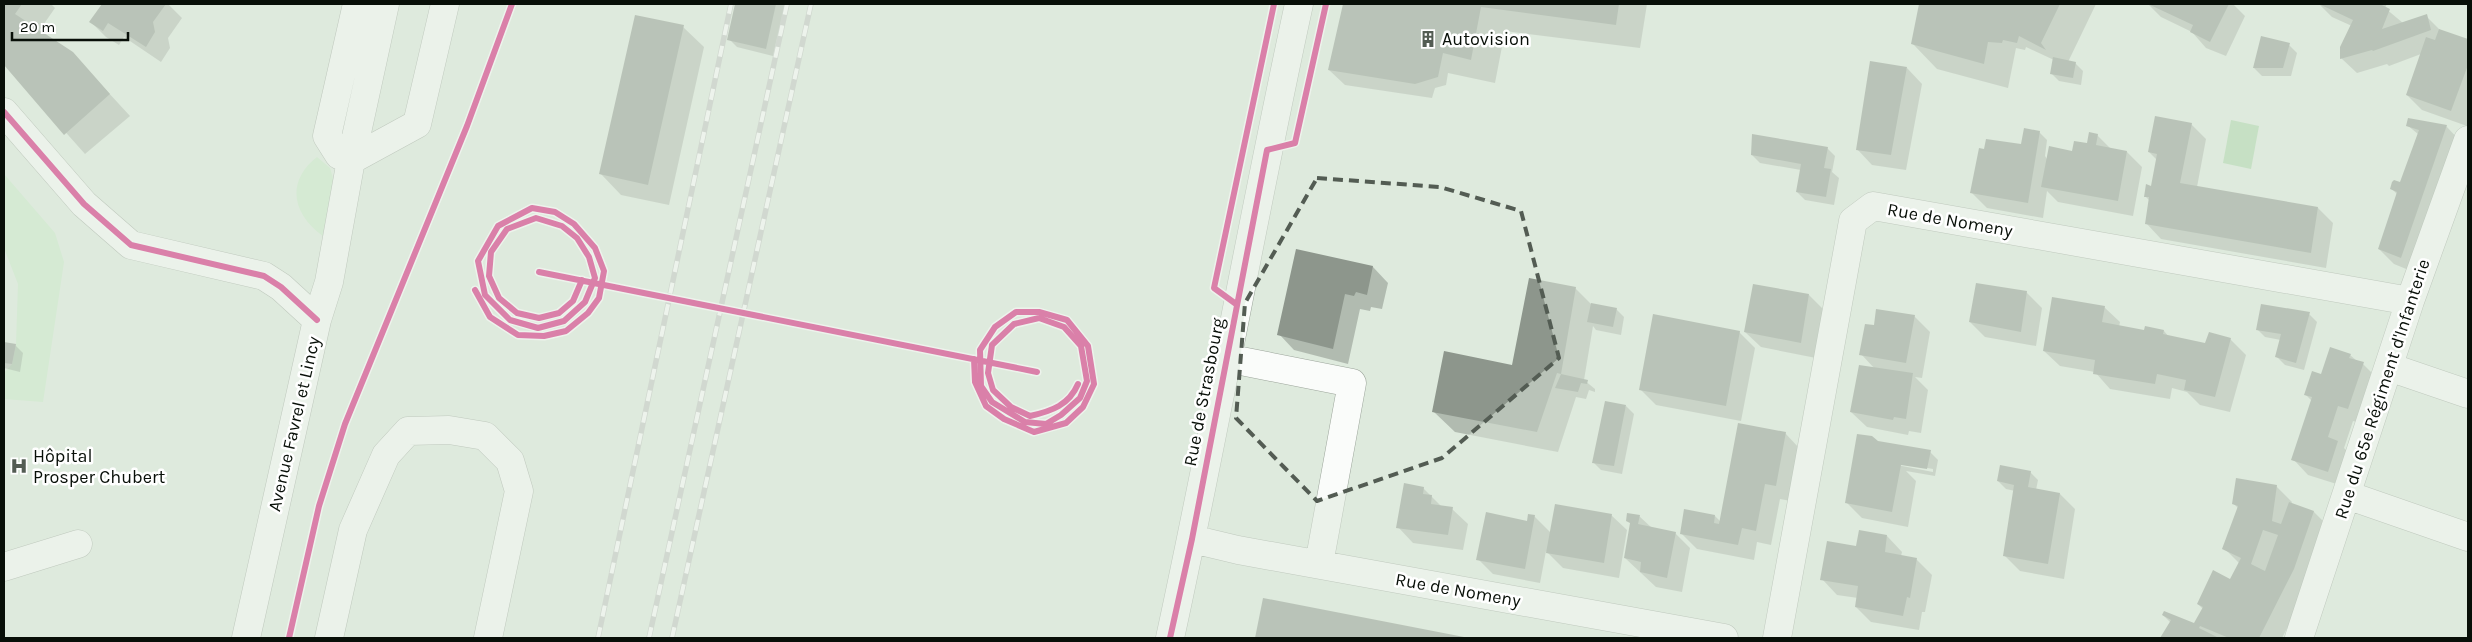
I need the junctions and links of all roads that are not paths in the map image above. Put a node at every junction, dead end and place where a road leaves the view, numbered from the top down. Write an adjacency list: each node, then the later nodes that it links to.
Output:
1 (357, 4): 8 (street)
2 (385, 4): 8 (street, Avenue Favrel et Lincy)
3 (403, 4): 8 (street, Avenue Favrel et Lincy)
4 (445, 4): 8 (street)
5 (1299, 4): 11 (street, Rue de Strasbourg)
6 (4, 112): 10 (street)
7 (2468, 140): 9 (street, Rue du 65e Régiment d'Infanterie)
8 (361, 154): 10 (street, Avenue Favrel et Lincy); 21 (street, Avenue Favrel et Lincy)
9 (2410, 301): 12 (street, Rue du 65e Régiment d'Infanterie); 26 (street, Rue de Nomeny)
10 (317, 320): 20 (street, Avenue Favrel et Lincy)
11 (1226, 358): 16 (street, Rue de Strasbourg); 18 (street)
12 (2389, 367): 13 (street); 14 (street, Rue du 65e Régiment d'Infanterie)
13 (2468, 394)
14 (2347, 495): 15 (street); 27 (street, Rue du 65e Régiment d'Infanterie)
15 (2468, 537)
16 (1192, 539): 18 (street, Rue de Nomeny); 24 (street, Rue de Strasbourg)
17 (78, 544): 19 (street)
18 (1319, 564): 25 (street, Rue de Nomeny)
19 (4, 567)
20 (246, 638)
21 (264, 638)
22 (329, 638): 23 (street)
23 (488, 638)
24 (1170, 638)
25 (1724, 638)
26 (1777, 638)
27 (2299, 638)

